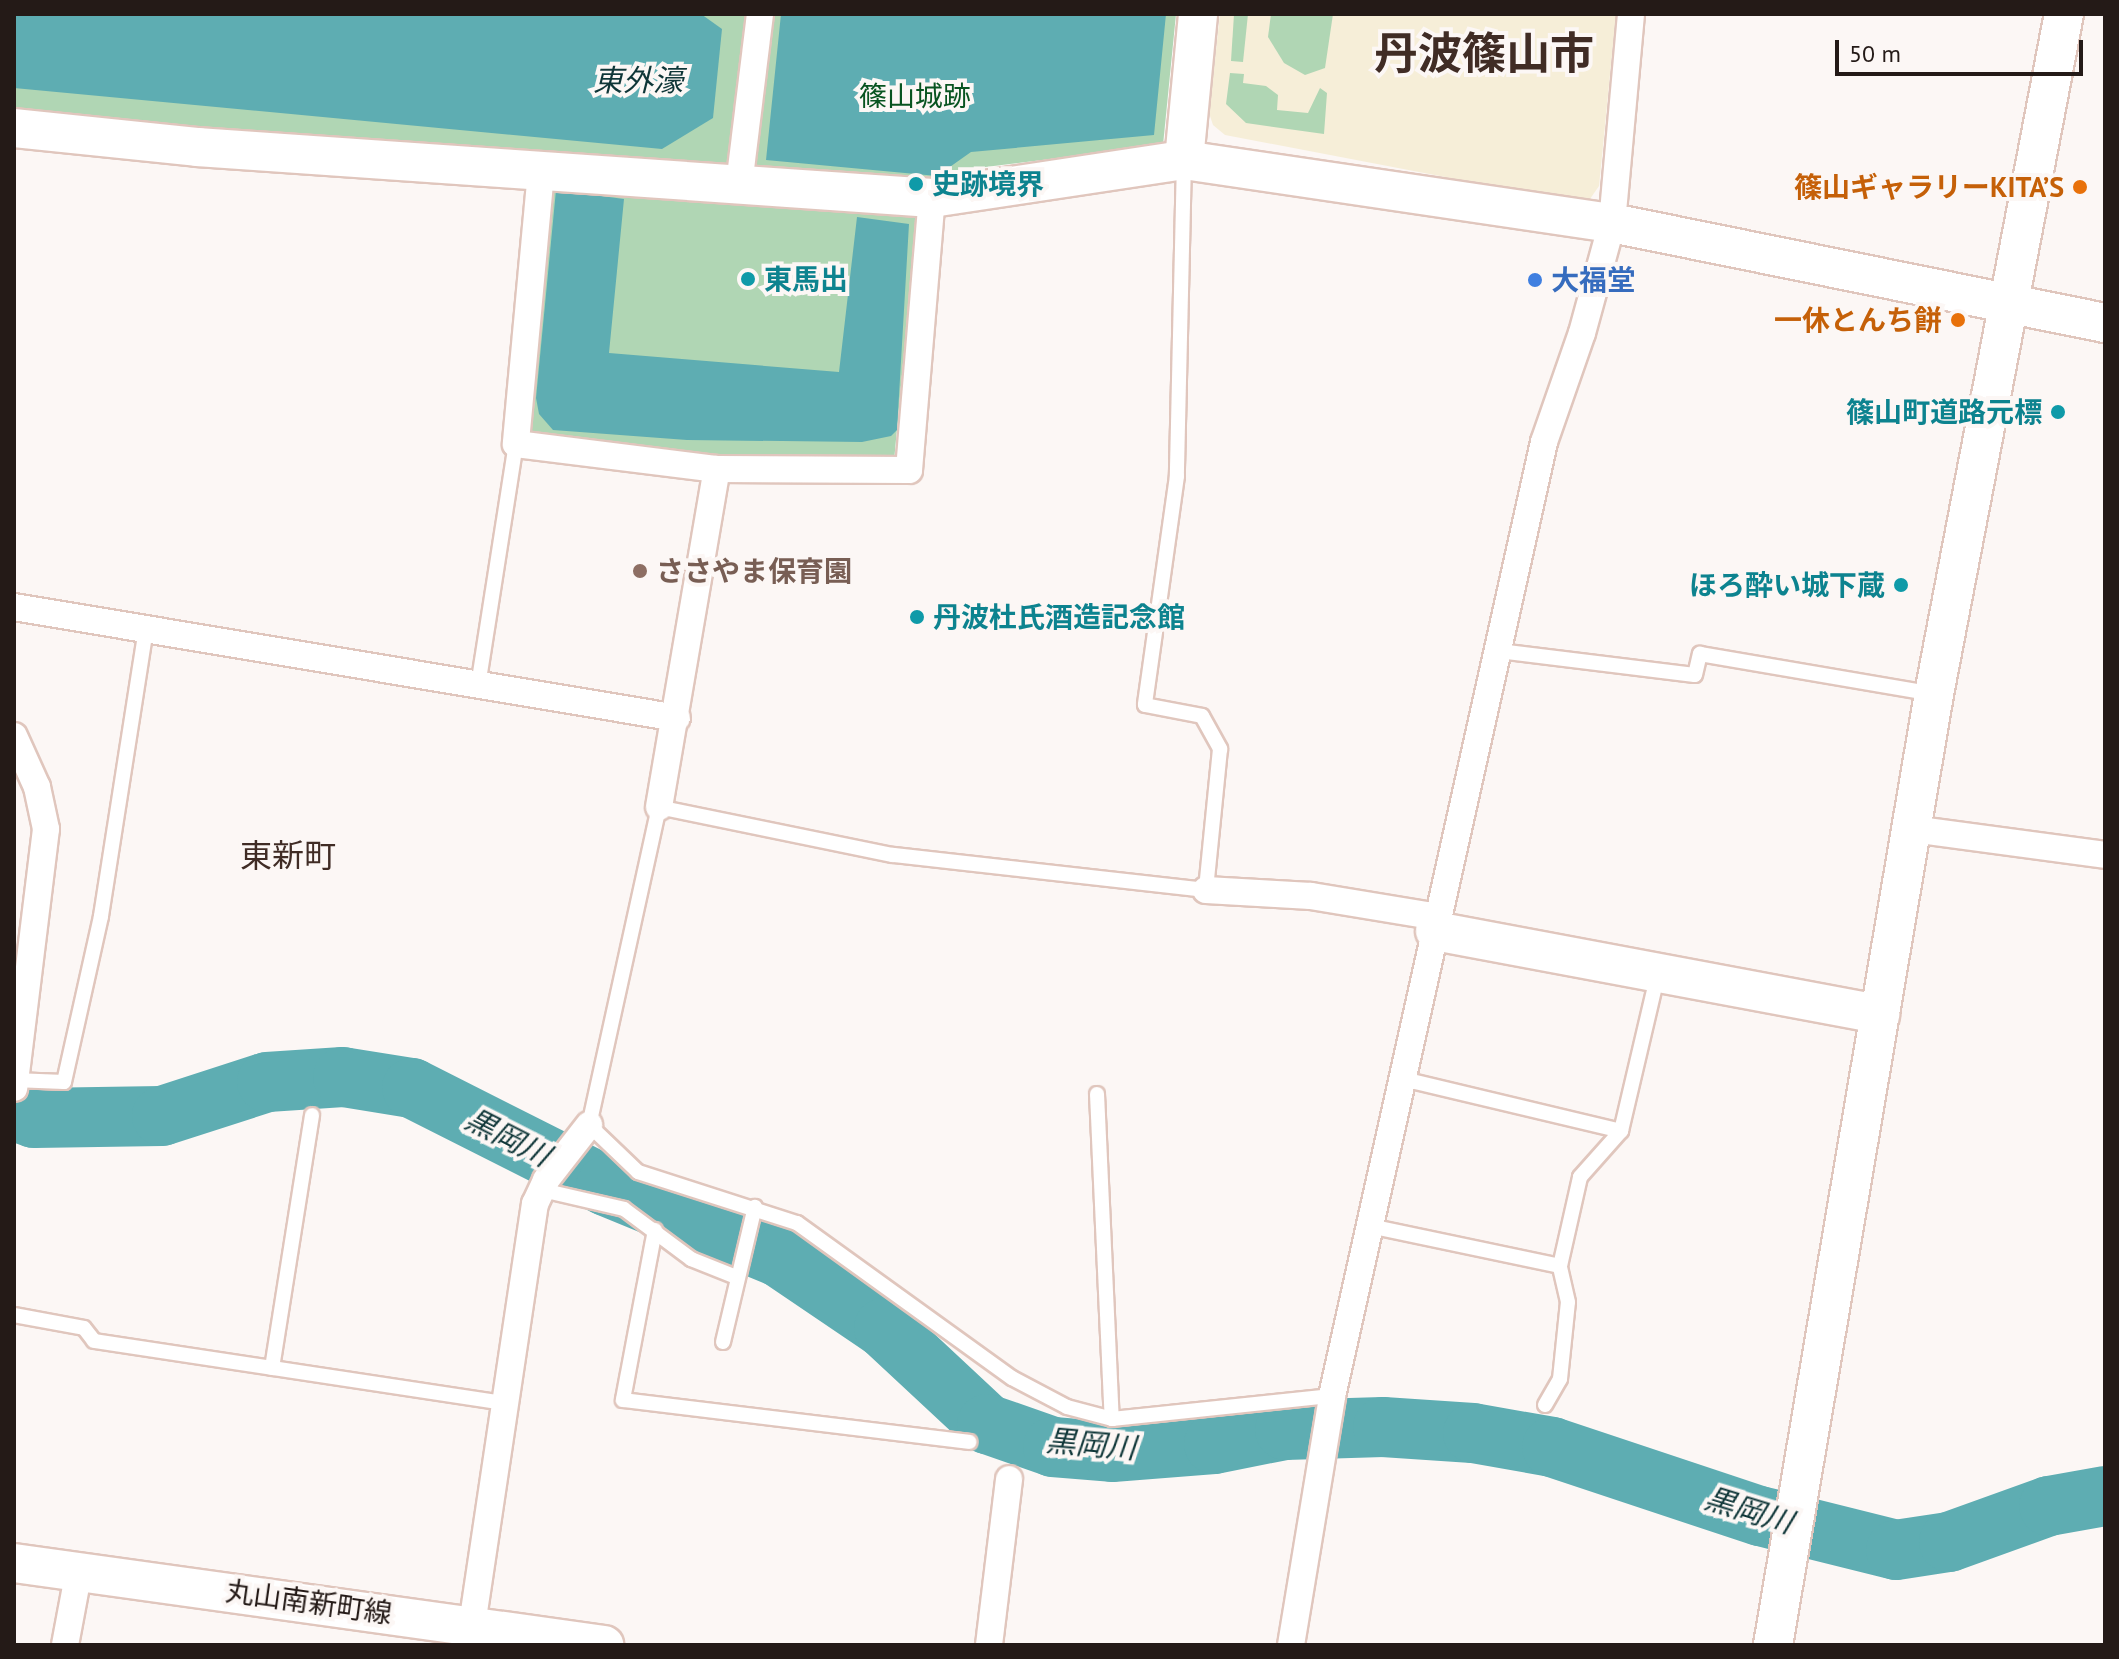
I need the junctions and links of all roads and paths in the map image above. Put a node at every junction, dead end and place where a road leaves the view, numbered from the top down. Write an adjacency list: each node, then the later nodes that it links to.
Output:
1 (760, 14): 8 (street)
2 (1198, 14): 6 (street)
3 (1631, 14): 10 (street)
4 (2064, 14): 11 (street)
5 (14, 128): 7 (street)
6 (1184, 160): 9 (street); 10 (street); 25 (lane)
7 (541, 172): 8 (street); 13 (street)
8 (739, 185): 9 (street)
9 (932, 198): 14 (street)
10 (1612, 223): 11 (street); 17 (street)
11 (2008, 300): 12 (street); 19 (street)
12 (2105, 323)
13 (516, 444): 14 (street); 18 (lane)
14 (717, 469): 20 (street)
15 (14, 607): 16 (street)
16 (146, 629): 18 (street); 30 (lane)
17 (1499, 651): 19 (lane); 26 (street)
18 (478, 686): 20 (street)
19 (1934, 694): 23 (street)
20 (677, 718): 22 (street)
21 (14, 736): 30 (street)
22 (659, 807): 25 (lane); 33 (lane)
23 (1913, 829): 24 (street); 28 (street)
24 (2105, 855)
25 (1206, 890): 26 (street)
26 (1436, 924): 27 (street); 29 (street)
27 (1658, 973): 28 (street); 34 (lane)
28 (1880, 1014): 57 (street)
29 (1403, 1079): 34 (lane); 37 (street)
30 (14, 1083)
31 (1097, 1094): 47 (lane)
32 (312, 1115): 43 (lane)
33 (589, 1125): 35 (street); 36 (lane)
34 (1621, 1131): 39 (lane)
35 (544, 1185): 38 (lane); 45 (street)
36 (755, 1207): 40 (lane); 47 (lane)
37 (1370, 1226): 39 (lane); 44 (street)
38 (655, 1230): 40 (lane); 48 (lane)
39 (1560, 1266): 46 (lane)
40 (736, 1277): 42 (lane)
41 (14, 1315): 43 (lane)
42 (723, 1342)
43 (272, 1368): 45 (lane)
44 (1332, 1396): 47 (lane); 56 (street)
45 (504, 1403): 52 (street)
46 (1545, 1405)
47 (1112, 1419)
48 (969, 1442)
49 (1009, 1479): 55 (street)
50 (14, 1563): 51 (street, 丸山南新町線)
51 (79, 1570): 52 (street, 丸山南新町線); 53 (street)
52 (471, 1635): 54 (street, 丸山南新町線)
53 (65, 1645)
54 (604, 1645)
55 (989, 1645)
56 (1291, 1645)
57 (1773, 1645)

